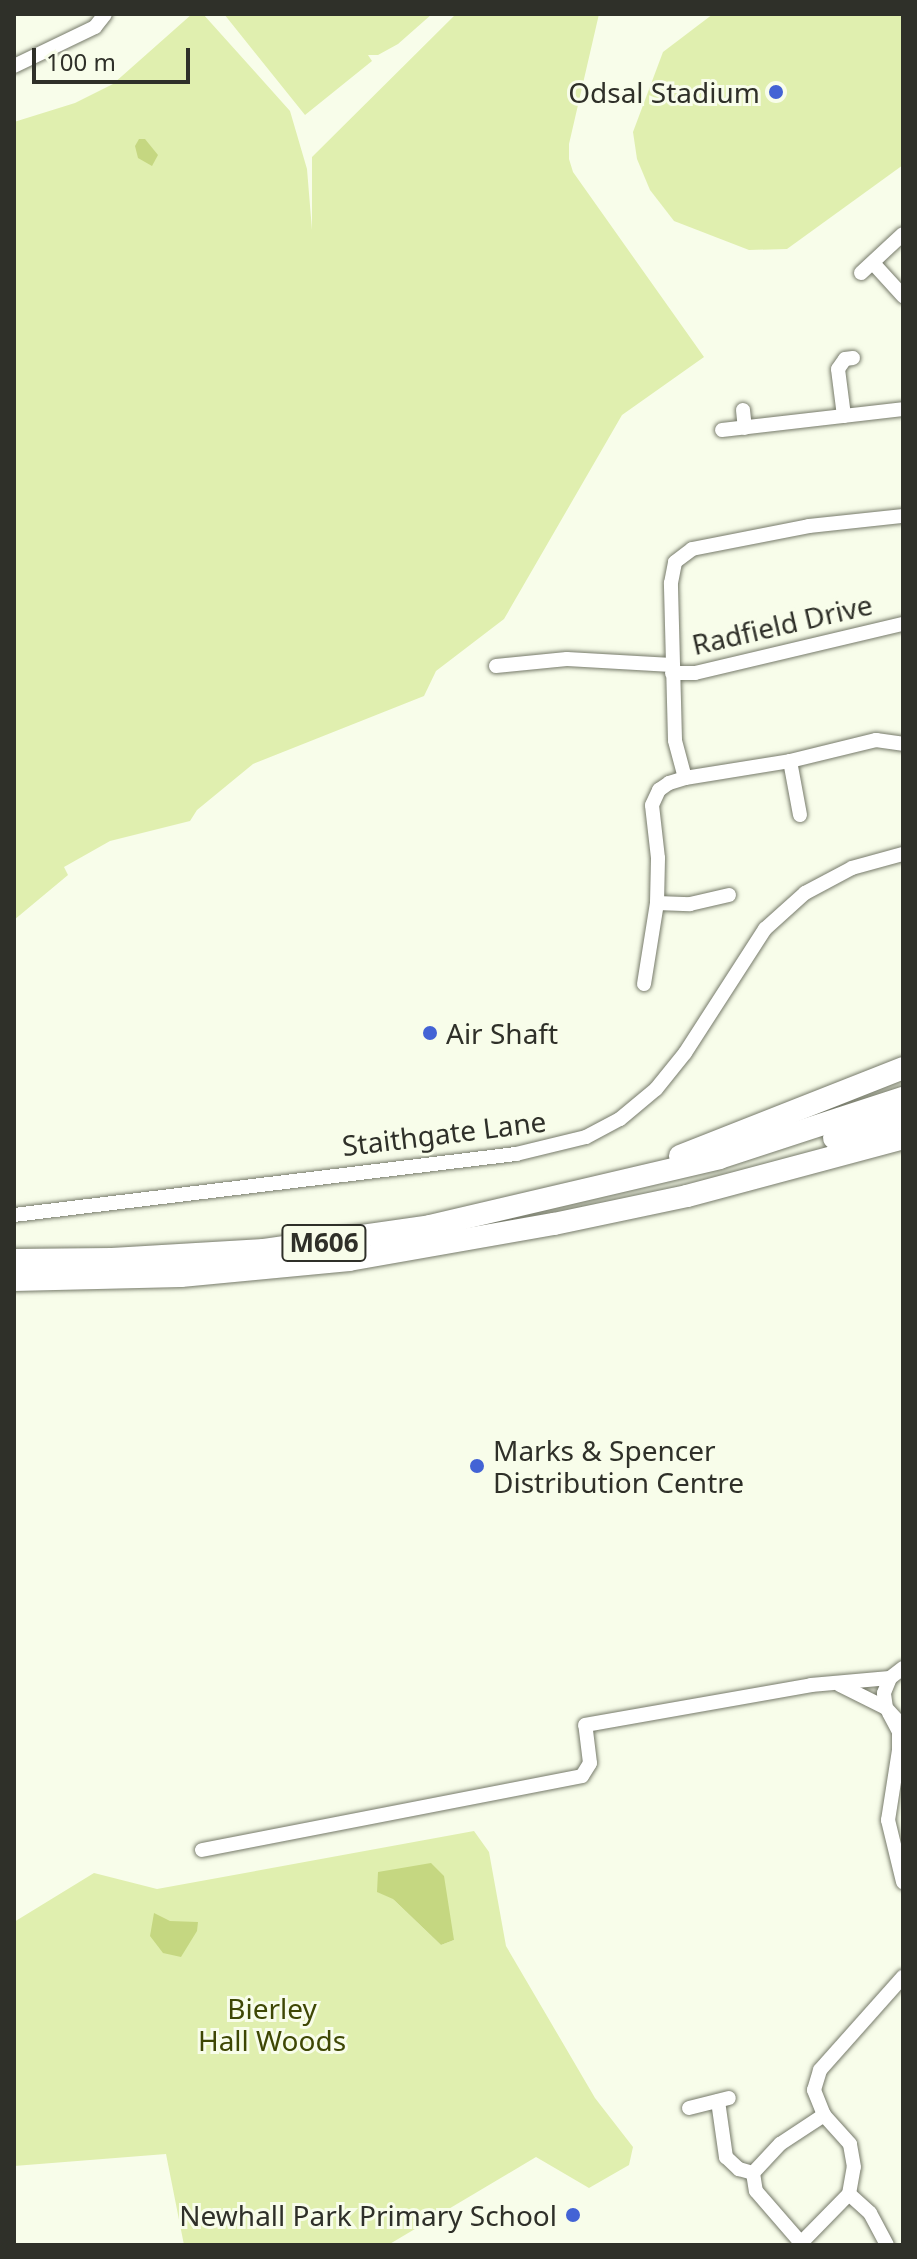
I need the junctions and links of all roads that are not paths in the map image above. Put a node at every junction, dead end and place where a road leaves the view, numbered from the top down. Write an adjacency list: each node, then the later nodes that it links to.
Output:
1 (105, 14): 2 (street)
2 (14, 66)
3 (903, 234): 4 (street)
4 (903, 296)
5 (853, 358): 8 (street)
6 (903, 409): 8 (street)
7 (743, 410): 9 (street)
8 (844, 416): 9 (street)
9 (745, 428): 10 (street)
10 (722, 430)
11 (903, 516): 14 (street)
12 (903, 624): 14 (street, Radfield Drive)
13 (496, 666): 14 (street, Radfield Drive)
14 (672, 669): 17 (street)
15 (903, 744): 16 (street)
16 (790, 761): 17 (street); 18 (street)
17 (685, 778): 21 (street)
18 (800, 815)
19 (903, 854): 28 (street, Staithgate Lane)
20 (729, 895): 21 (street)
21 (657, 903): 22 (street)
22 (644, 984)
23 (903, 1068): 27 (highway, M606)
24 (903, 1098): 27 (highway, M606)
25 (903, 1116): 29 (highway, M606)
26 (903, 1138): 29 (highway, M606)
27 (627, 1178): 30 (highway, M606)
28 (14, 1215)
29 (554, 1224): 31 (highway, M606)
30 (14, 1260)
31 (14, 1280)
32 (903, 1668): 33 (street)
33 (890, 1678): 34 (street); 35 (street)
34 (832, 1682): 35 (street); 39 (street)
35 (888, 1711): 36 (street); 38 (street)
36 (903, 1723)
37 (903, 1764): 38 (street)
38 (889, 1805): 40 (street)
39 (202, 1850)
40 (903, 1882)
41 (903, 1977): 43 (street)
42 (689, 2108): 44 (street)
43 (824, 2115): 44 (street); 45 (street)
44 (753, 2173): 45 (street)
45 (849, 2194): 46 (street)
46 (887, 2245)

